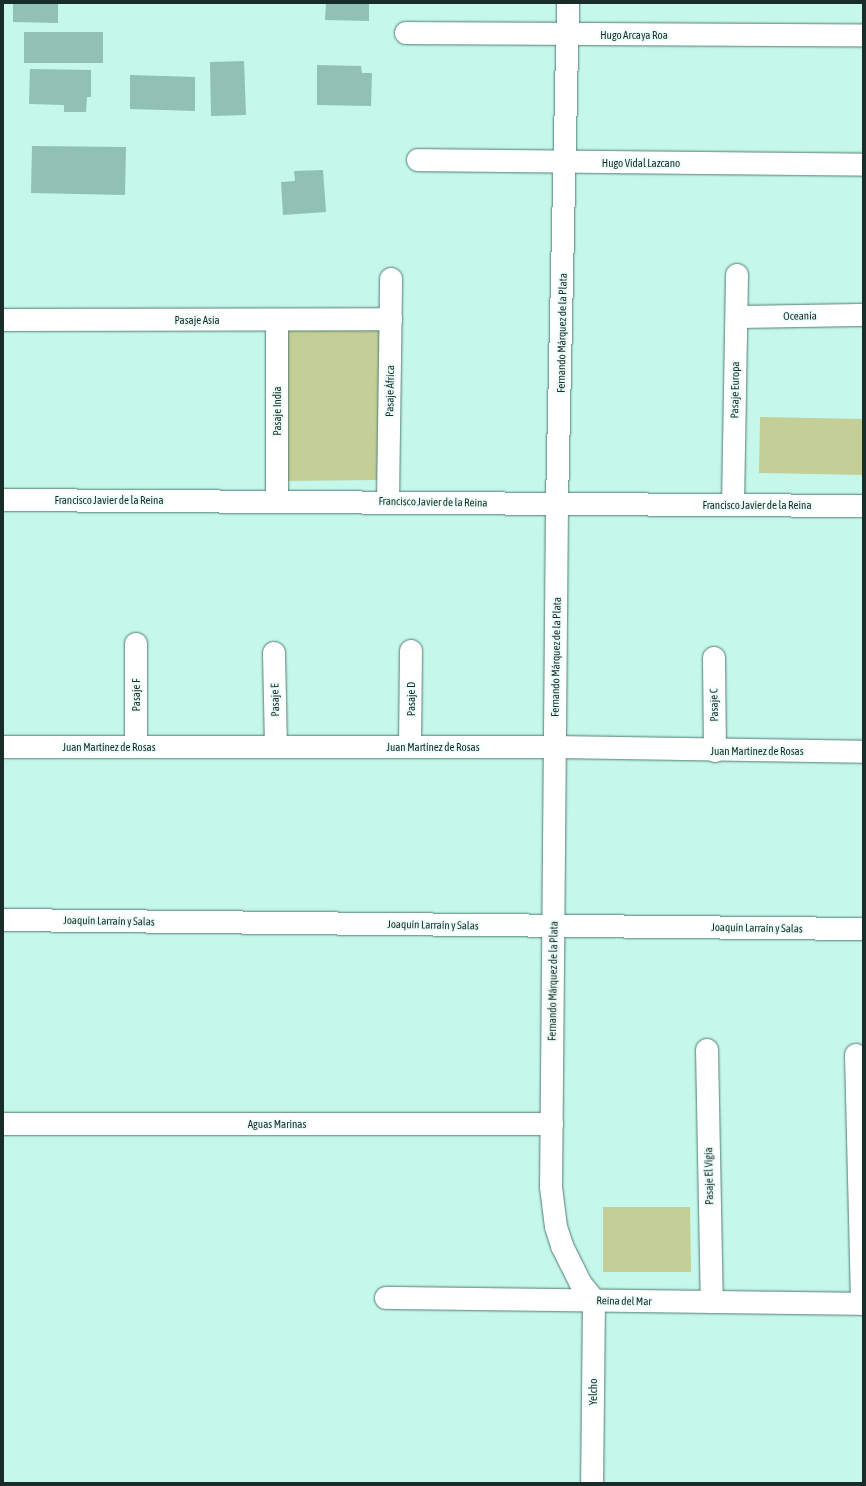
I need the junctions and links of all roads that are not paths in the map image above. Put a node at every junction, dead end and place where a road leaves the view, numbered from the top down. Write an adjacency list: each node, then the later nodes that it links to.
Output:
1 (568, 3): 3 (street, Fernando Márquez de la Plata)
2 (406, 33): 3 (street, Hugo Arcaya Roa)
3 (567, 35): 4 (street, Hugo Arcaya Roa); 6 (street, Fernando Márquez de la Plata)
4 (863, 35)
5 (418, 160): 6 (street, Hugo Vidal Lazcano)
6 (566, 163): 7 (street, Hugo Vidal Lazcano); 18 (street, Fernando Márquez de la Plata)
7 (863, 165)
8 (737, 275): 11 (street, Pasaje Europa)
9 (391, 279): 12 (street, Pasaje África)
10 (863, 315): 11 (street, Oceanía)
11 (737, 316): 19 (street, Pasaje Europa)
12 (391, 319): 14 (street, Pasaje Asia); 17 (street, Pasaje África)
13 (3, 320): 14 (street, Pasaje Asia)
14 (277, 320): 16 (street, Pasaje India)
15 (3, 500): 16 (street, Francisco Javier de la Reina)
16 (277, 502): 17 (street, Francisco Javier de la Reina)
17 (388, 502): 18 (street, Francisco Javier de la Reina)
18 (557, 504): 19 (street, Francisco Javier de la Reina); 29 (street, Fernando Márquez de la Plata)
19 (733, 505): 20 (street, Francisco Javier de la Reina)
20 (863, 506)
21 (136, 644): 26 (street, Pasaje F)
22 (410, 651): 28 (street, Pasaje D)
23 (274, 653): 27 (street, Pasaje E)
24 (714, 658): 30 (street, Pasaje C)
25 (3, 747): 26 (street, Juan Martínez de Rosas)
26 (136, 747): 27 (street, Juan Martínez de Rosas)
27 (276, 747): 28 (street, Juan Martínez de Rosas)
28 (410, 747): 29 (street, Juan Martínez de Rosas)
29 (555, 747): 30 (street, Juan Martínez de Rosas); 33 (street, Fernando Márquez de la Plata)
30 (715, 751): 31 (street, Juan Martínez de Rosas)
31 (863, 752)
32 (3, 920): 33 (street, Joaquín Larraín y Salas)
33 (553, 926): 34 (street, Joaquín Larraín y Salas); 38 (street, Fernando Márquez de la Plata)
34 (863, 929)
35 (707, 1050): 41 (street, Pasaje El Vigia)
36 (856, 1055): 42 (street)
37 (3, 1124): 38 (street, Aguas Marinas)
38 (552, 1124): 40 (street, Fernando Márquez de la Plata)
39 (386, 1298): 40 (street, Reina del Mar)
40 (594, 1300): 41 (street, Reina del Mar); 43 (street, Yelcho)
41 (712, 1302): 42 (street, Reina del Mar)
42 (863, 1304)
43 (592, 1483)

